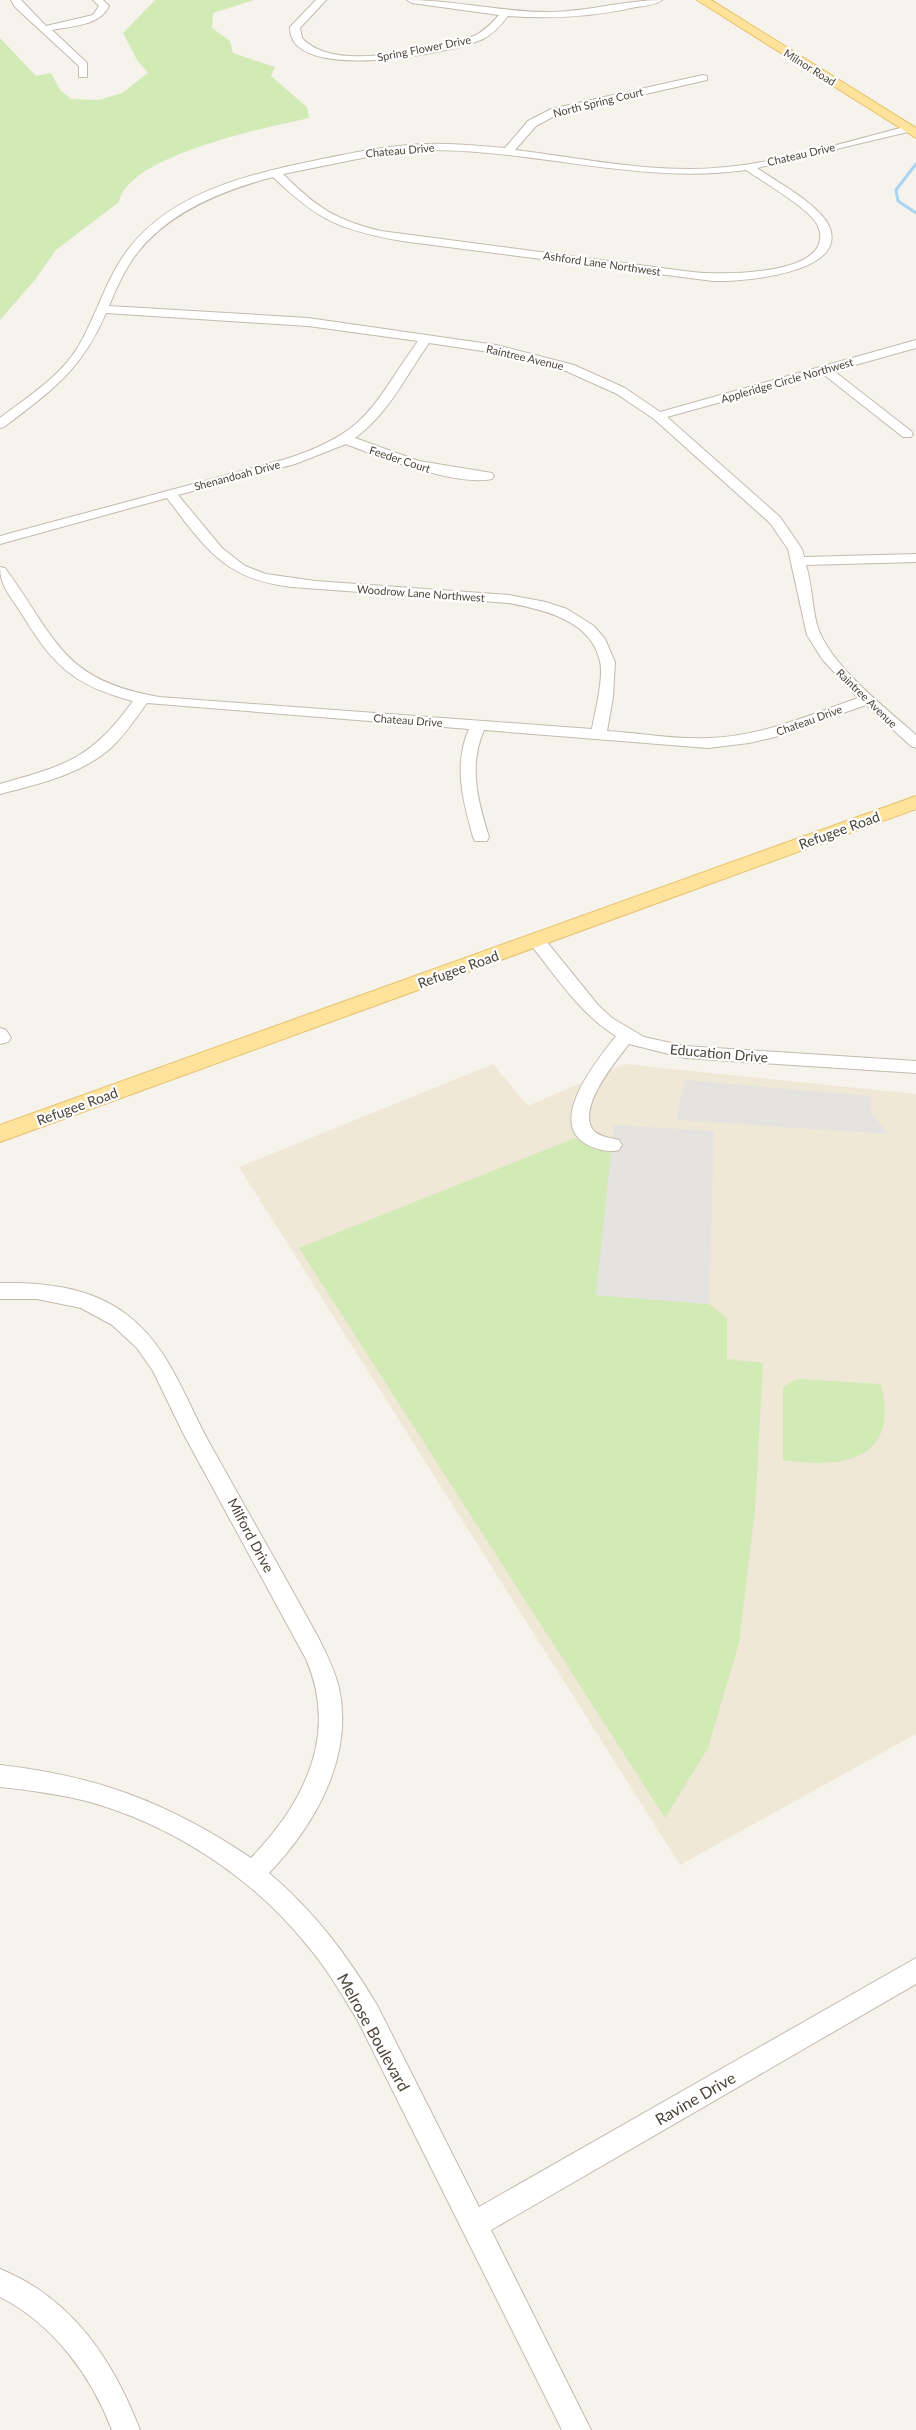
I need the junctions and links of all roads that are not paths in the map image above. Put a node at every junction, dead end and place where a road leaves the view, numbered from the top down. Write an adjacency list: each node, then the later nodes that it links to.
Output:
1 (16, 0): 9 (street)
2 (98, 0): 9 (street)
3 (321, 0): 8 (street, Spring Flower Drive)
4 (412, 0): 8 (street)
5 (658, 0): 7 (street)
6 (703, 0): 12 (main road, Milnor Road)
7 (637, 2): 8 (street)
8 (506, 12)
9 (45, 29): 10 (street)
10 (83, 75)
11 (703, 78): 13 (street, North Spring Court)
12 (912, 131): 14 (street, Chateau Drive)
13 (508, 152): 14 (street, Chateau Drive); 15 (street, Chateau Drive)
14 (748, 166): 15 (street, Ashford Lane Northwest)
15 (275, 173): 16 (street, Chateau Drive)
16 (102, 309): 17 (street, Raintree Avenue); 21 (street, Chateau Drive)
17 (426, 338): 20 (street, Raintree Avenue); 23 (street, Shenandoah Drive)
18 (916, 344): 19 (street, Appleridge Circle Northwest)
19 (824, 369): 20 (street, Appleridge Circle Northwest); 22 (street)
20 (658, 416): 28 (street, Raintree Avenue)
21 (0, 424)
22 (907, 434)
23 (345, 439): 24 (street, Feeder Court); 25 (street, Shenandoah Drive)
24 (487, 476)
25 (170, 493): 26 (street, Shenandoah Drive); 33 (street, Woodrow Lane Northwest)
26 (0, 540)
27 (916, 558): 28 (street)
28 (799, 561): 31 (street, Raintree Avenue)
29 (0, 571): 30 (street, Chateau Drive)
30 (142, 698): 32 (street, Chateau Drive); 35 (street)
31 (867, 700): 33 (street, Chateau Drive); 34 (street, Raintree Avenue)
32 (478, 726): 33 (street, Chateau Drive); 37 (street)
33 (598, 736)
34 (916, 743)
35 (0, 789)
36 (916, 802): 38 (main road, Refugee Road)
37 (481, 837)
38 (536, 940): 39 (street, Education Drive); 41 (main road, Refugee Road)
39 (626, 1035): 40 (street, Education Drive); 42 (street)
40 (916, 1067)
41 (0, 1134)
42 (613, 1145)
43 (0, 1291): 45 (street, Milford Drive)
44 (0, 1776): 45 (street, Melrose Boulevard)
45 (252, 1874): 47 (street, Melrose Boulevard)
46 (916, 1970): 47 (street, Ravine Drive)
47 (474, 2225): 50 (street, Melrose Boulevard)
48 (0, 2282): 49 (street)
49 (126, 2430)
50 (577, 2430)

